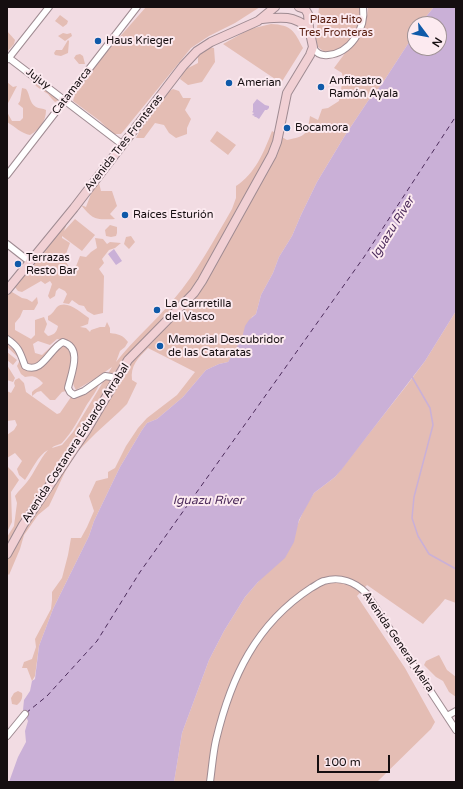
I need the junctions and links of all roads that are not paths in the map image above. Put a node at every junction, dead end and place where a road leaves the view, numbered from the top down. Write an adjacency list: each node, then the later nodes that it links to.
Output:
1 (49, 7): 9 (street)
2 (137, 7): 10 (street, Catamarca)
3 (275, 7): 6 (main road)
4 (299, 7): 7 (main road)
5 (362, 7): 8 (street)
6 (261, 19): 7 (main road); 11 (main road, Avenida Tres Fronteras)
7 (308, 28): 8 (main road)
8 (313, 47): 17 (main road, Avenida Costanera Eduardo Arrabal)
9 (8, 59): 10 (street, Jujuy)
10 (65, 100): 11 (street, Jujuy); 12 (street, Catamarca)
11 (123, 145): 14 (main road, Avenida Tres Fronteras)
12 (7, 175)
13 (7, 244): 14 (street)
14 (30, 262): 15 (main road, Avenida Tres Fronteras)
15 (7, 290)
16 (7, 339): 17 (street)
17 (118, 378): 18 (main road, Avenida Costanera Eduardo Arrabal)
18 (7, 554)
19 (456, 711): 21 (street)
20 (25, 714): 23 (street)
21 (448, 716): 22 (street, Avenida General Meira); 24 (street, Avenida General Meira)
22 (456, 730)
23 (7, 736)
24 (210, 782)

